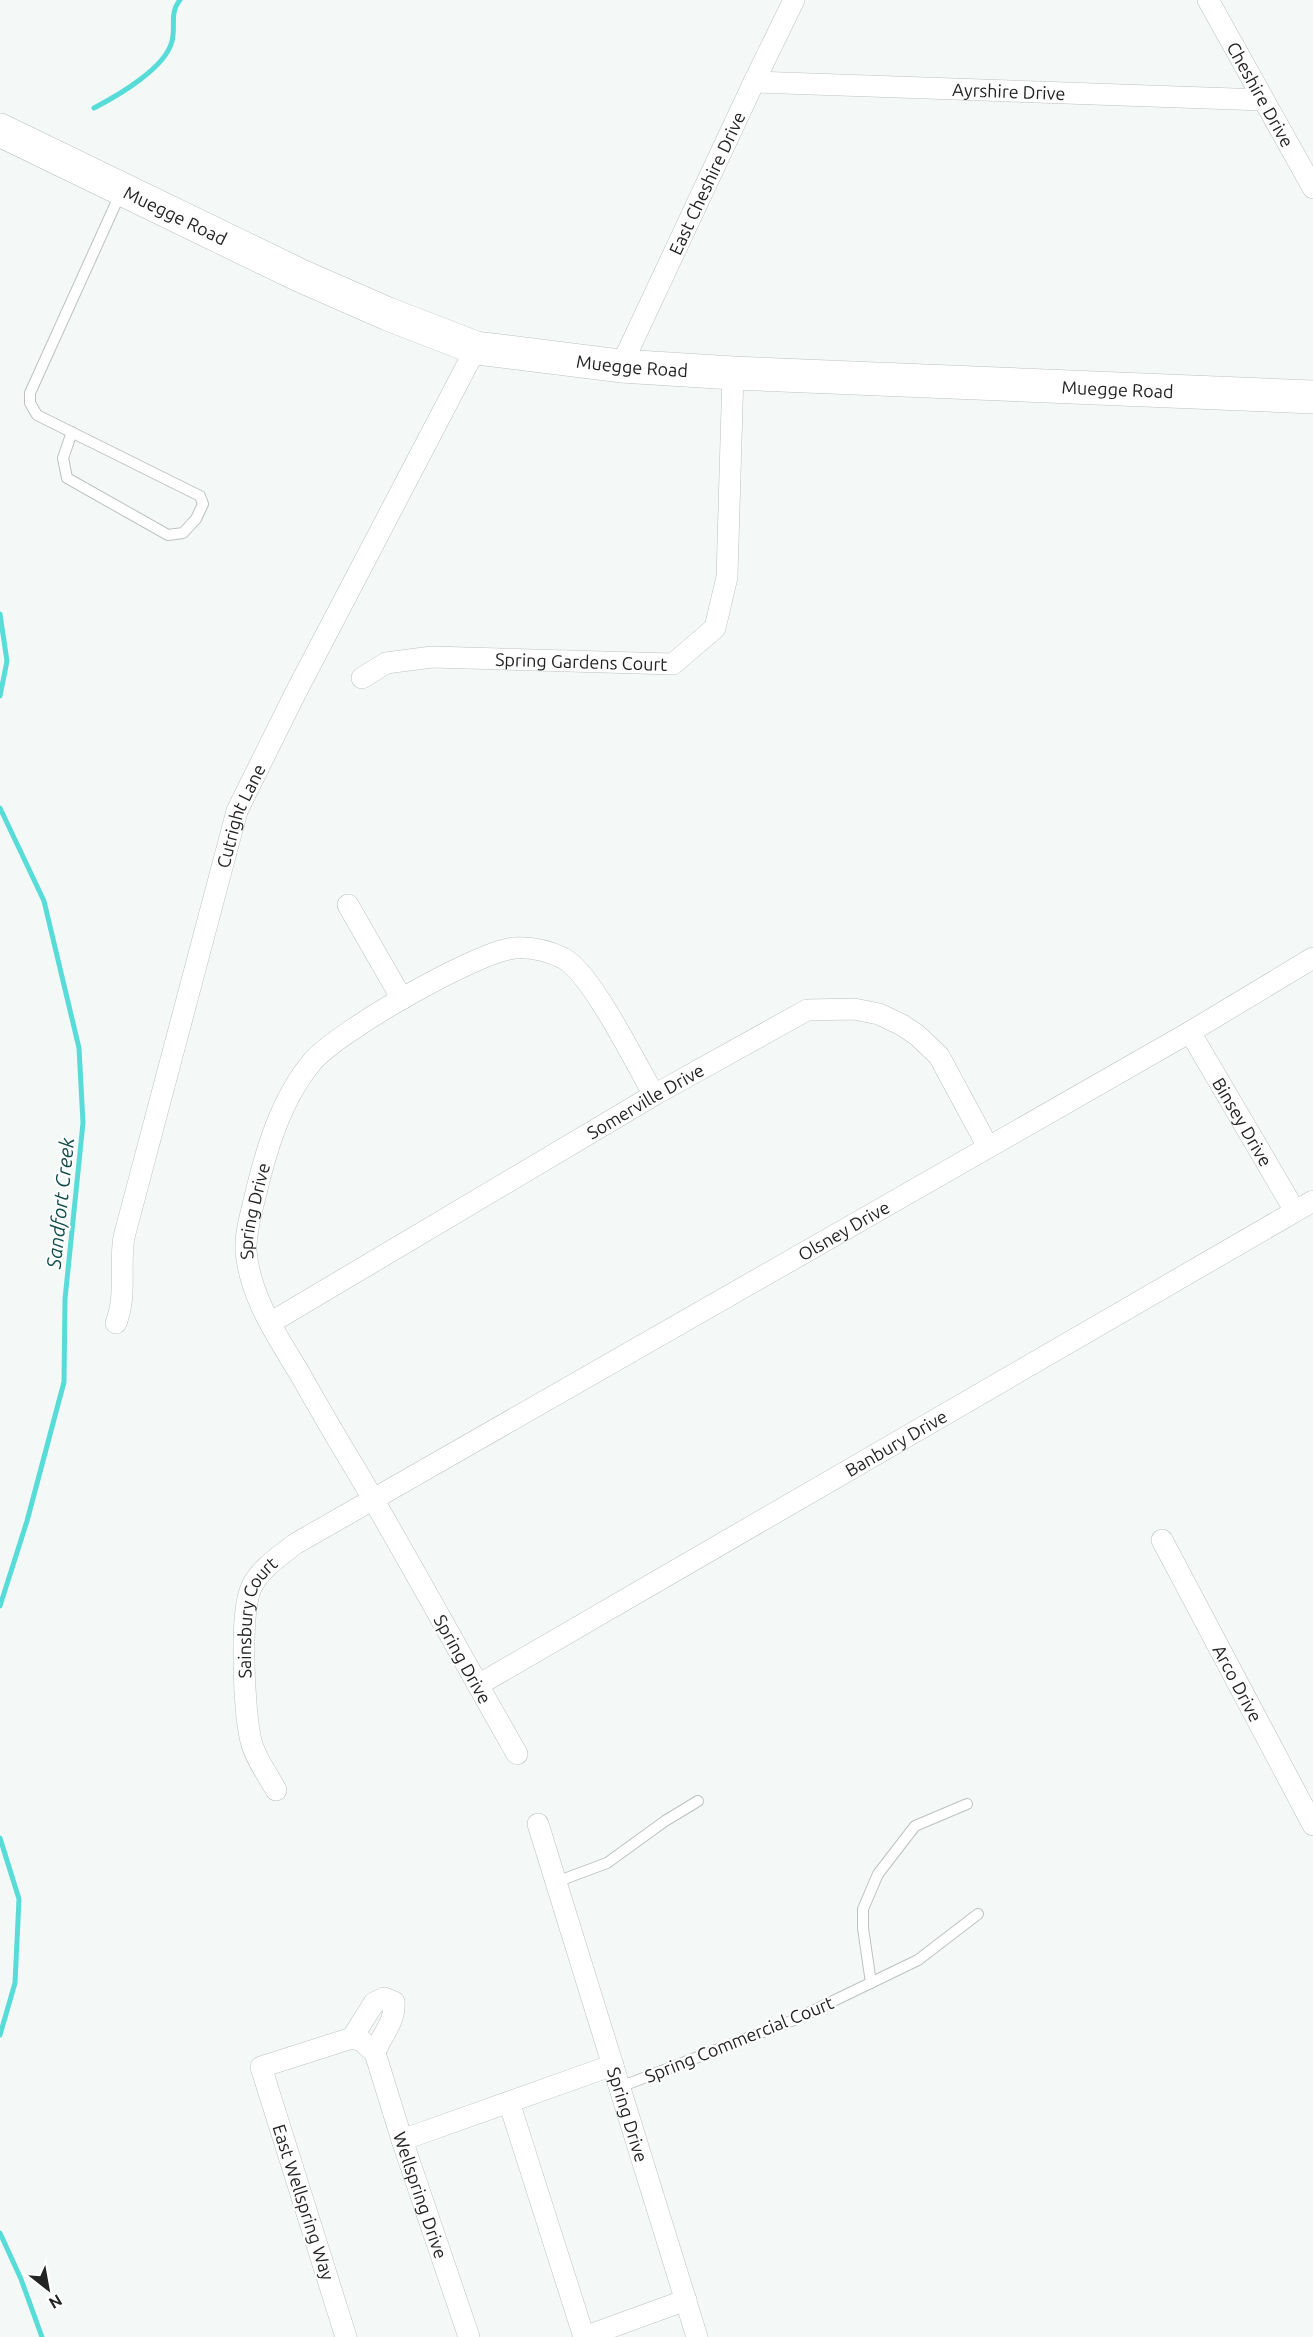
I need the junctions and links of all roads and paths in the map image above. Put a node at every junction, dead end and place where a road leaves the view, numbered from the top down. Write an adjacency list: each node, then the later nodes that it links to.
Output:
1 (794, 0): 3 (street, East Cheshire Drive)
2 (1208, 0): 4 (street, Cheshire Drive)
3 (754, 82): 4 (street, Ayrshire Drive); 9 (street, East Cheshire Drive)
4 (1263, 100): 6 (street, Cheshire Drive)
5 (0, 130): 7 (main road, Muegge Road)
6 (1313, 188)
7 (122, 189): 8 (main road, Muegge Road); 12 (lane)
8 (476, 348): 9 (main road, Muegge Road); 21 (street, Cutright Lane)
9 (621, 366): 10 (main road, Muegge Road)
10 (734, 373): 11 (main road, Muegge Road); 13 (street, Spring Gardens Court)
11 (1313, 397)
12 (72, 432): 12 (lane)
13 (362, 678)
14 (348, 905): 16 (street)
15 (1313, 958): 17 (street, Olsney Drive)
16 (402, 999): 18 (street, Spring Drive); 22 (street, Spring Drive)
17 (1190, 1032): 19 (street, Olsney Drive); 20 (street, Binsey Drive)
18 (654, 1095): 19 (street, Somerville Drive); 22 (street, Somerville Drive)
19 (988, 1147): 23 (street, Olsney Drive)
20 (1304, 1206): 25 (street, Banbury Drive)
21 (116, 1323)
22 (270, 1323): 23 (street, Spring Drive)
23 (373, 1500): 25 (street, Spring Drive); 27 (street, Sainsbury Court)
24 (1162, 1540): 31 (street, Arco Drive)
25 (478, 1685): 26 (street, Spring Drive)
26 (517, 1754)
27 (276, 1790)
28 (698, 1801): 32 (lane)
29 (967, 1804): 34 (lane)
30 (538, 1824): 32 (street, Spring Drive)
31 (1313, 1825)
32 (556, 1882): 37 (street, Spring Drive)
33 (978, 1914): 34 (lane, Spring Commercial Court)
34 (871, 1983): 38 (lane, Spring Commercial Court)
35 (352, 2038): 36 (street); 36 (street); 43 (street, East Wellspring Way)
36 (375, 2054): 40 (street, Wellspring Drive)
37 (613, 2065): 38 (street, Spring Drive); 39 (street)
38 (620, 2087): 41 (street, Spring Drive)
39 (509, 2102): 40 (street); 45 (street)
40 (402, 2140): 44 (street, Wellspring Drive)
41 (686, 2300): 42 (street, Spring Drive); 45 (street)
42 (695, 2336)
43 (346, 2337)
44 (469, 2337)
45 (584, 2337)

